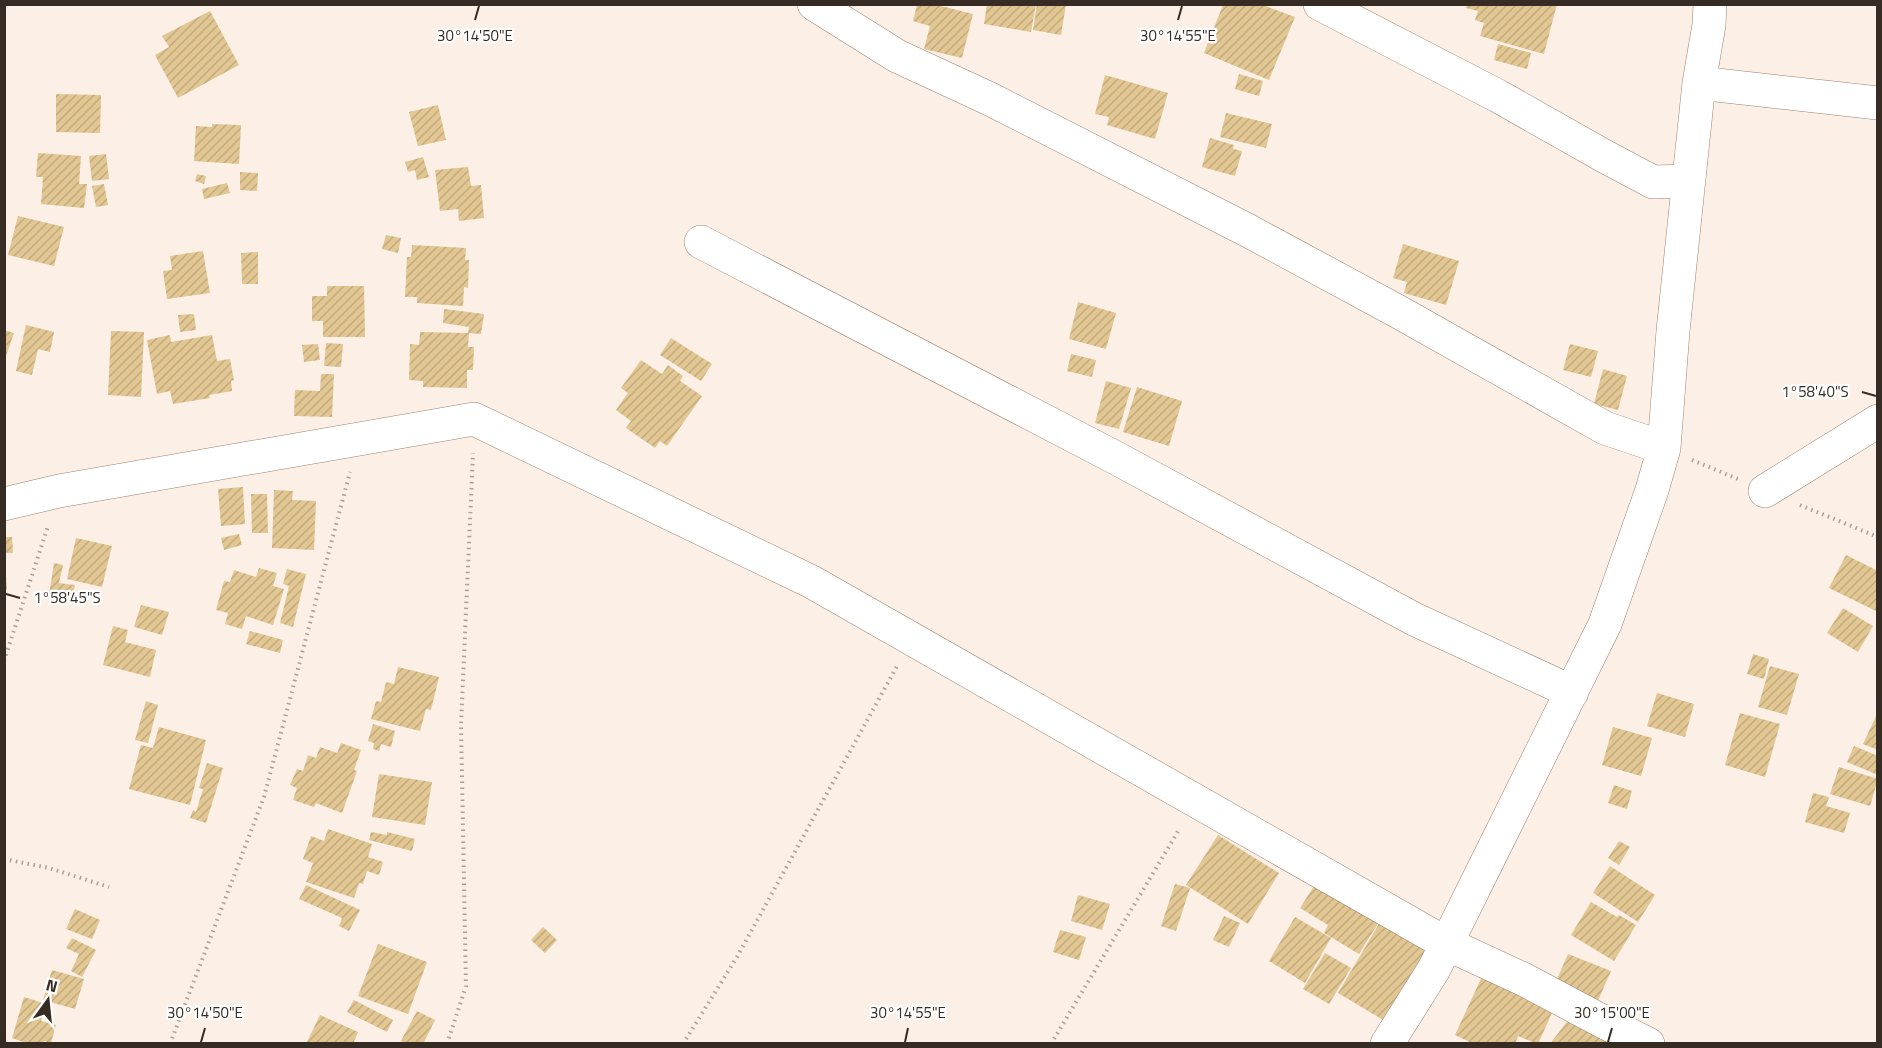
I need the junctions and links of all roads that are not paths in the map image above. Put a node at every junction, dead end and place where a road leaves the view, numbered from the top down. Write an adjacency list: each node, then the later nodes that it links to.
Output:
1 (814, 4): 9 (street)
2 (1320, 4): 6 (street)
3 (1710, 4): 4 (street)
4 (1699, 83): 5 (street); 6 (street)
5 (1878, 102)
6 (1689, 181): 9 (street)
7 (701, 242): 12 (street)
8 (1878, 421): 10 (street)
9 (1664, 448): 12 (street)
10 (1765, 490)
11 (4, 504): 13 (street)
12 (1572, 692): 13 (street)
13 (1447, 944): 14 (street); 15 (street)
14 (1387, 1044)
15 (1648, 1044)

